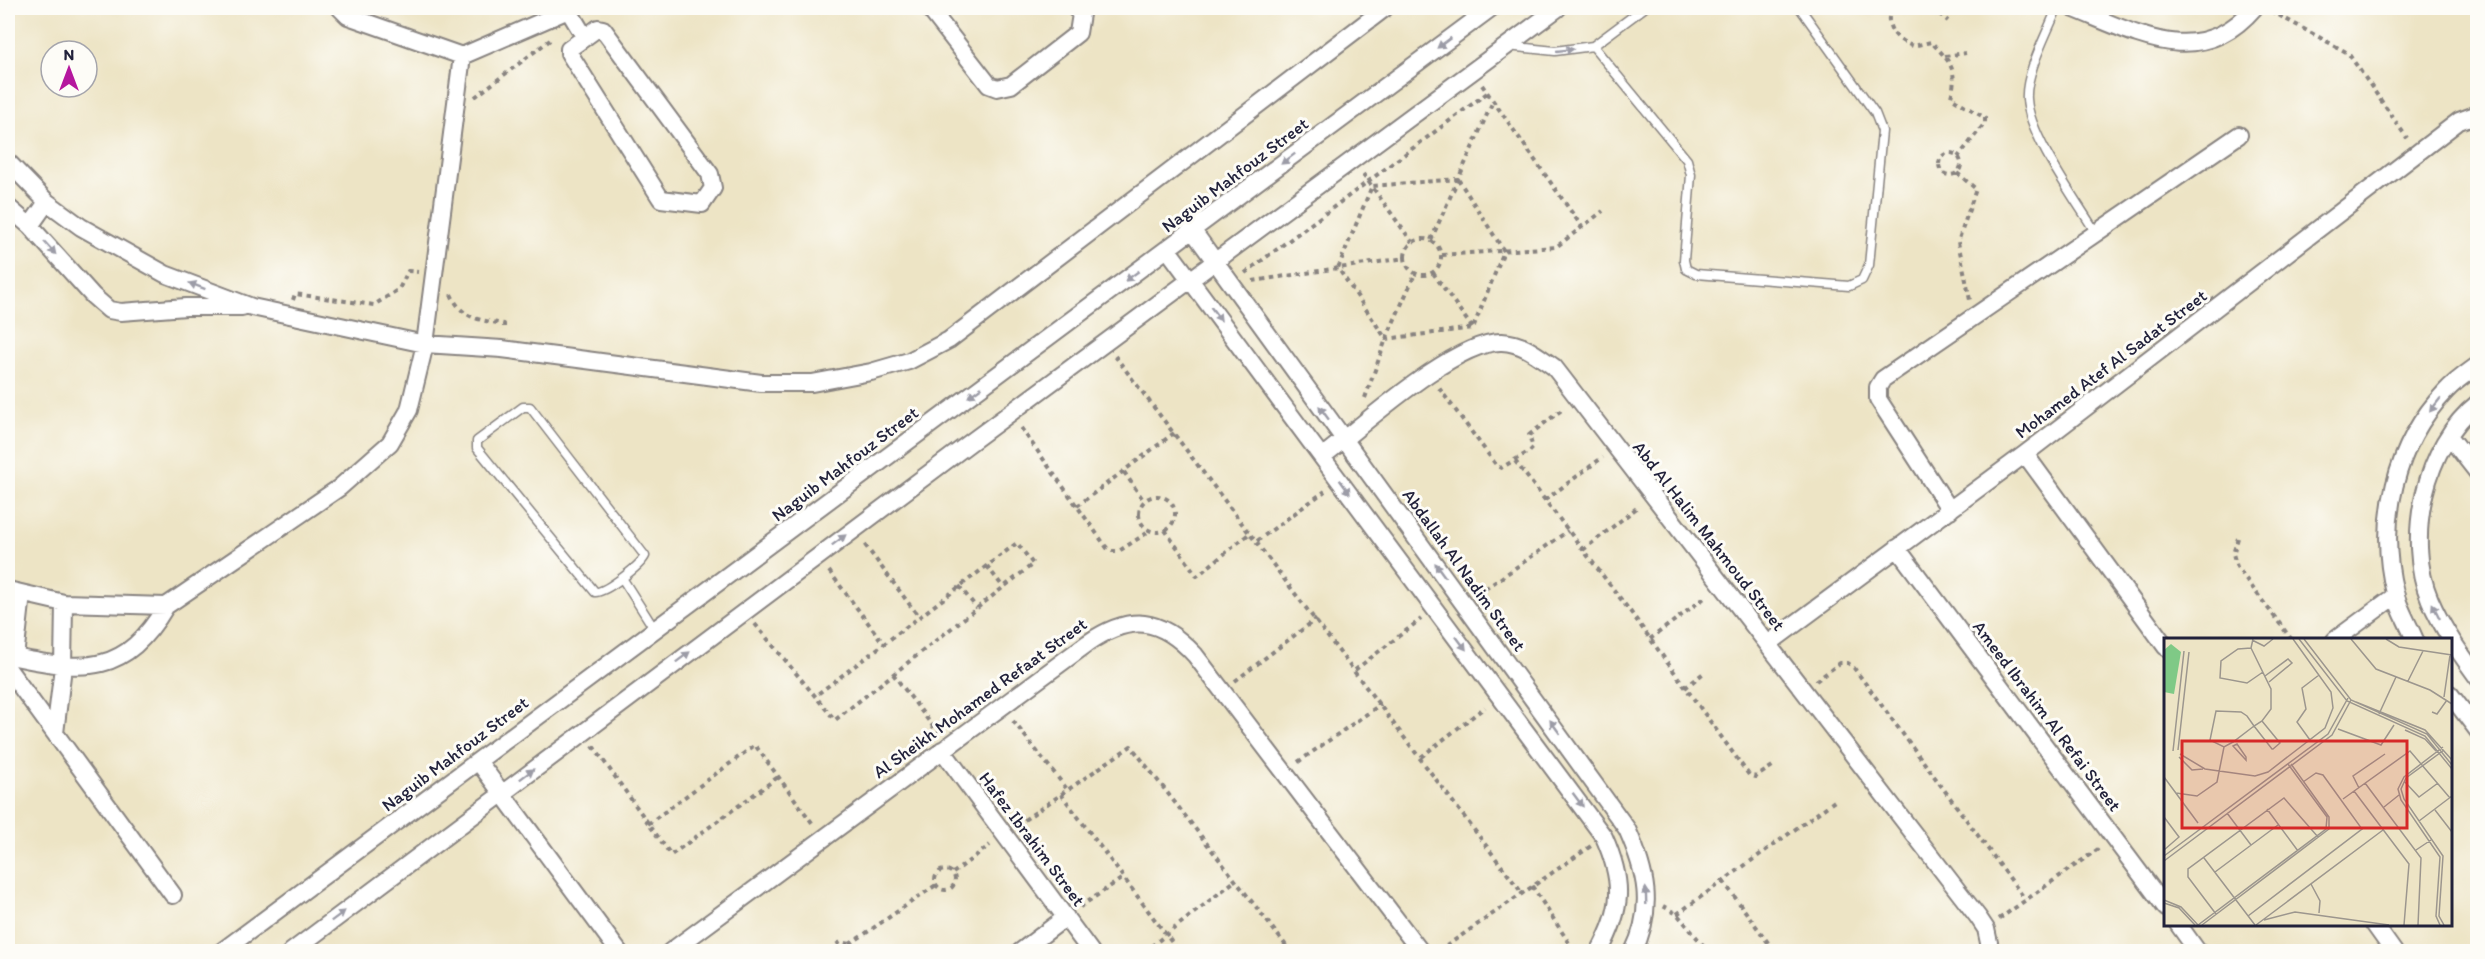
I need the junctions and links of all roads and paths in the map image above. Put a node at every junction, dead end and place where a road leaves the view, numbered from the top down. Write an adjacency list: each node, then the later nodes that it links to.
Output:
1 (340, 8): 20 (street)
2 (929, 8): 3 (street)
3 (1075, 8)
4 (1384, 8): 65 (street)
5 (1491, 8): 41 (street, Naguib Mahfouz Street, one-way to 41)
6 (1558, 8): 17 (street)
7 (1644, 8): 18 (lane)
8 (1800, 8): 18 (lane)
9 (1890, 8): 21 (path)
10 (1932, 8): 16 (path)
11 (2057, 8): 42 (lane)
12 (2072, 8): 13 (street)
13 (2254, 8)
14 (2265, 8): 28 (path)
15 (575, 19): 15 (street); 20 (street); 24 (path)
16 (1948, 21)
17 (1507, 45): 18 (lane, one-way to 18); 22 (street)
18 (1593, 46)
19 (1966, 53): 21 (path)
20 (462, 56): 53 (street)
21 (1945, 56): 29 (path)
22 (1472, 71): 23 (path); 30 (street)
23 (1487, 93): 25 (path); 34 (path)
24 (472, 101)
25 (1493, 101): 33 (path); 40 (path)
26 (2478, 114): 28 (street, Mohamed Atef Al Sadat Street)
27 (2239, 135): 42 (street)
28 (2418, 153): 76 (street, Mohamed Atef Al Sadat Street)
29 (1958, 157): 32 (path); 32 (path)
30 (1353, 159): 34 (path); 49 (street)
31 (8, 162): 36 (street)
32 (1957, 172): 59 (path)
33 (1458, 179): 35 (path); 43 (path); 46 (path)
34 (1368, 181): 35 (path); 55 (path)
35 (1372, 186): 44 (path); 50 (path)
36 (47, 202): 39 (street); 57 (street, one-way to 36)
37 (8, 207): 39 (street)
38 (1603, 211): 40 (path)
39 (30, 226): 57 (street, one-way to 57)
40 (1582, 227): 46 (path)
41 (1192, 231): 45 (street, Naguib Mahfouz Street); 49 (street, Abdallah Al Nadim Street)
42 (2096, 233): 59 (street)
43 (1431, 240): 44 (path); 47 (path)
44 (1412, 242): 48 (path)
45 (1168, 250): 54 (street); 112 (street, Naguib Mahfouz Street, one-way to 112)
46 (1504, 251): 47 (path); 60 (path)
47 (1442, 255): 51 (path)
48 (1405, 258): 50 (path); 52 (path)
49 (1215, 261): 54 (street); 55 (street, Abdallah Al Nadim Street)
50 (1338, 269): 55 (path); 61 (path)
51 (1433, 273): 52 (path); 60 (path)
52 (1415, 274): 61 (path)
53 (434, 275): 58 (path); 63 (street)
54 (1190, 280): 62 (street); 77 (street, one-way to 77)
55 (1231, 284): 74 (street, Abdallah Al Nadim Street, one-way to 55)
56 (450, 292): 65 (path)
57 (252, 307): 58 (street)
58 (289, 315): 63 (street)
59 (1973, 318): 86 (street)
60 (1473, 328): 61 (path); 64 (path)
61 (1386, 339): 69 (path)
62 (1105, 343): 71 (street); 72 (path)
63 (425, 344): 65 (street); 106 (street)
64 (1485, 345): 67 (street, Abd Al Halim Mahmoud Street); 68 (street, Abd Al Halim Mahmoud Street)
65 (502, 349)
66 (2478, 365): 103 (street, one-way to 103)
67 (1429, 374): 74 (street, Abd Al Halim Mahmoud Street); 78 (path)
68 (1578, 398): 75 (street, Abd Al Halim Mahmoud Street); 78 (path)
69 (1364, 402)
70 (2478, 403): 73 (street)
71 (1010, 413): 85 (path); 87 (street)
72 (1174, 433): 79 (path); 91 (path)
73 (2449, 436): 80 (street); 116 (street, one-way to 73)
74 (1344, 440): 77 (street, Abd Al Halim Mahmoud Street); 105 (street, Abdallah Al Nadim Street, one-way to 74)
75 (1616, 447): 82 (street, Abd Al Halim Mahmoud Street); 83 (path)
76 (2025, 454): 86 (street, Mohamed Atef Al Sadat Street); 121 (street)
77 (1323, 456): 81 (street)
78 (1515, 461): 83 (path)
79 (1124, 472): 84 (path); 85 (path)
80 (2478, 474)
81 (1341, 480): 93 (path); 108 (street, one-way to 108)
82 (1653, 495): 95 (path); 99 (street, Abd Al Halim Mahmoud Street)
83 (1545, 500): 90 (path)
84 (1144, 501): 88 (path); 89 (path)
85 (1077, 506): 89 (path)
86 (1950, 510): 94 (street, Mohamed Atef Al Sadat Street)
87 (853, 530): 96 (street, one-way to 87); 110 (path)
88 (1165, 530): 89 (path); 91 (path)
89 (1150, 531)
90 (1568, 531): 95 (path); 105 (path)
91 (1250, 532): 93 (path)
92 (2238, 538): 113 (path)
93 (1257, 541): 111 (path)
94 (1897, 548): 120 (street, Mohamed Atef Al Sadat Street); 153 (street, Ameed Ibrahim Al Refai Street)
95 (1582, 550): 117 (path)
96 (818, 556): 109 (street); 119 (path)
97 (987, 566): 100 (path); 101 (path); 101 (path)
98 (622, 578): 98 (lane); 112 (lane)
99 (1722, 585): 117 (path); 120 (street, Abd Al Halim Mahmoud Street)
100 (959, 586): 107 (path); 110 (path)
101 (1004, 587): 107 (path)
102 (15, 592): 104 (street); 122 (street)
103 (2396, 595): 114 (street); 115 (street)
104 (64, 603): 106 (street); 123 (street)
105 (1464, 604): 185 (street, Abdallah Al Nadim Street, one-way to 105)
106 (166, 606): 123 (street)
107 (977, 608): 126 (path)
108 (1435, 608): 124 (path); 131 (street, one-way to 131)
109 (744, 611): 133 (path); 137 (street, one-way to 109)
110 (919, 617): 119 (path)
111 (1316, 619): 124 (path); 129 (path)
112 (655, 630): 141 (street, Naguib Mahfouz Street)
113 (2291, 638)
114 (2336, 638)
115 (2415, 638)
116 (2450, 638)
117 (1650, 639): 128 (path)
118 (2452, 641): 127 (street, one-way to 118)
119 (884, 644): 133 (path)
120 (1768, 644): 130 (street, Abd Al Halim Mahmoud Street)
121 (2164, 644)
122 (10, 661): 123 (street); 138 (street)
123 (63, 667): 138 (street)
124 (1355, 670): 134 (path)
125 (1706, 671): 128 (path)
126 (893, 674): 133 (path); 139 (path)
127 (2478, 678)
128 (1685, 688): 142 (path)
129 (1222, 690): 135 (street, Al Sheikh Mohamed Refaat Street); 143 (street, Al Sheikh Mohamed Refaat Street)
130 (1804, 691): 162 (path); 167 (street, Abd Al Halim Mahmoud Street)
131 (1500, 695): 140 (path); 151 (street, one-way to 151)
132 (2452, 695): 136 (street)
133 (815, 696)
134 (1381, 704): 140 (path); 143 (path)
135 (1001, 706): 139 (street, Al Sheikh Mohamed Refaat Street); 145 (path)
136 (2478, 731)
137 (584, 732): 146 (street, one-way to 137); 149 (path)
138 (55, 734): 161 (street)
139 (944, 748): 150 (street, Hafez Ibrahim Street); 152 (street, Al Sheikh Mohamed Refaat Street)
140 (1421, 757): 160 (path)
141 (478, 760): 146 (street); 170 (street, Naguib Mahfouz Street)
142 (1774, 765)
143 (1284, 772): 181 (street, Al Sheikh Mohamed Refaat Street)
144 (778, 777): 149 (path); 149 (path); 152 (path)
145 (1067, 789): 147 (path); 156 (path)
146 (502, 793): 171 (street, one-way to 146); 172 (street)
147 (1061, 794): 150 (path); 155 (path)
148 (1836, 800): 157 (path)
149 (648, 824)
150 (1004, 834): 154 (path); 164 (street, Hafez Ibrahim Street)
151 (1604, 837): 159 (path); 184 (street)
152 (823, 838): 173 (street, Al Sheikh Mohamed Refaat Street)
153 (2114, 838): 162 (path); 163 (street, Ameed Ibrahim Al Refai Street)
154 (953, 873): 158 (path); 158 (path)
155 (1124, 877): 164 (path); 168 (path)
156 (1236, 880): 168 (path); 180 (path)
157 (1723, 881): 186 (path); 187 (path)
158 (936, 885): 169 (path)
159 (1532, 886): 160 (path); 183 (path)
160 (1522, 893): 182 (path)
161 (173, 895)
162 (2025, 899): 167 (path)
163 (2164, 905)
164 (1066, 917): 176 (street); 177 (street, Hafez Ibrahim Street)
165 (2179, 926): 189 (street)
166 (2375, 926): 190 (street)
167 (1986, 929): 188 (street, Abd Al Halim Mahmoud Street)
168 (1166, 934): 178 (path); 179 (path)
169 (850, 944): 174 (path); 175 (path)
170 (221, 951)
171 (291, 951)
172 (619, 951)
173 (670, 951)
174 (833, 951)
175 (853, 951)
176 (1020, 951)
177 (1091, 951)
178 (1144, 951)
179 (1179, 951)
180 (1291, 951)
181 (1422, 951)
182 (1438, 951)
183 (1575, 951)
184 (1599, 951)
185 (1633, 951)
186 (1709, 951)
187 (1775, 951)
188 (1991, 951)
189 (2198, 951)
190 (2394, 951)

